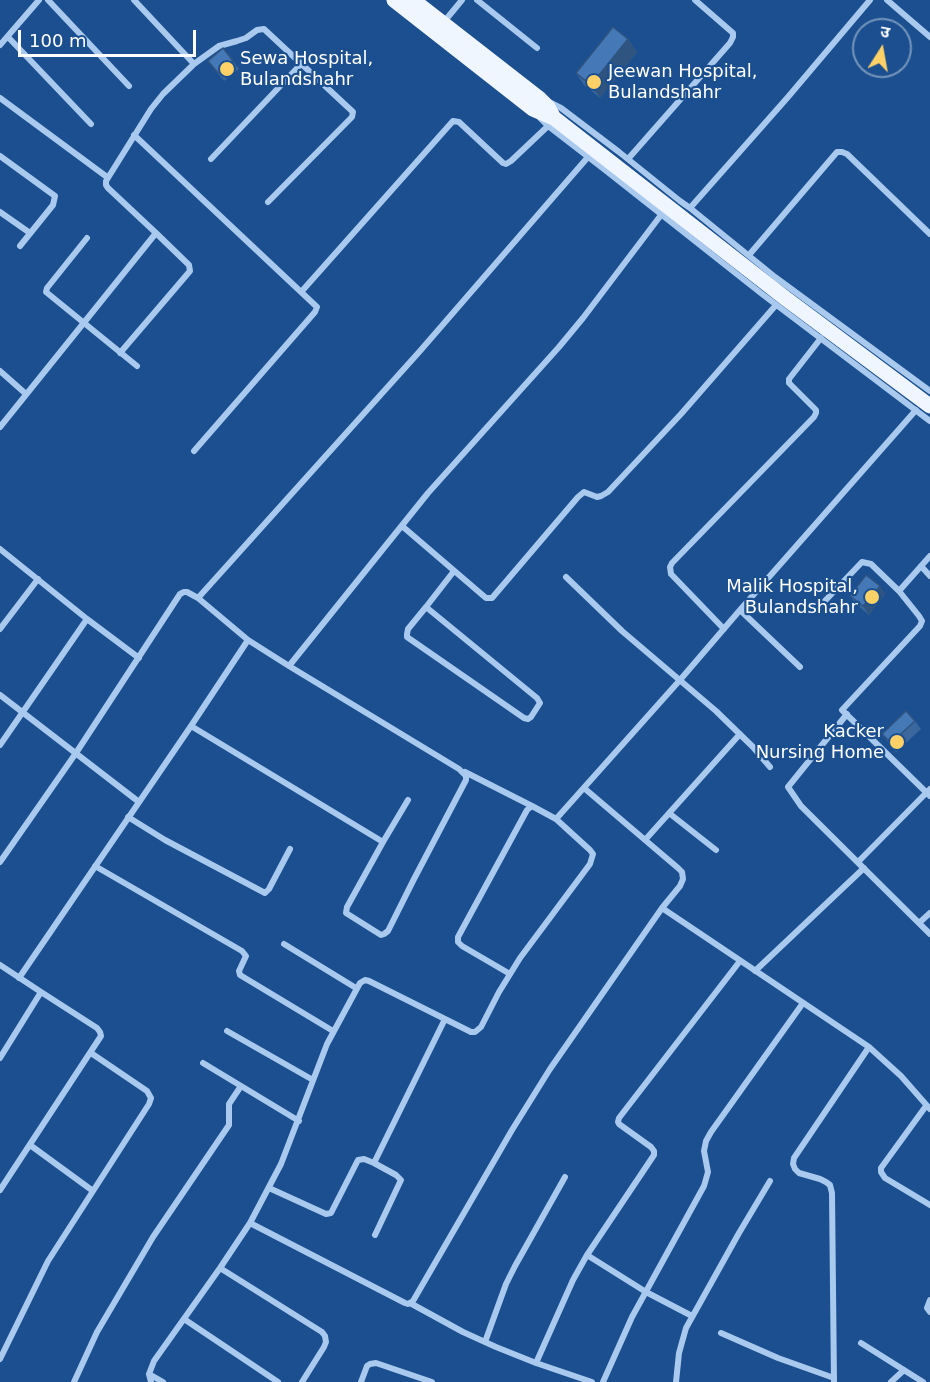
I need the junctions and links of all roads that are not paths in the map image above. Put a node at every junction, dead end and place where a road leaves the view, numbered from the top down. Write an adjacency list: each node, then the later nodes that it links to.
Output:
1 (28, 0): 11 (street)
2 (48, 0): 19 (street)
3 (134, 0): 18 (street)
4 (394, 0): 21 (main road)
5 (413, 0): 12 (main road)
6 (462, 0): 12 (street)
7 (477, 0): 16 (street)
8 (695, 0): 28 (street)
9 (870, 0): 31 (street)
10 (887, 0): 14 (street)
11 (37, 3): 13 (street)
12 (443, 24): 21 (main road)
13 (8, 36): 15 (street); 23 (street)
14 (930, 38)
15 (0, 44)
16 (537, 48)
17 (302, 63): 18 (street); 27 (street); 30 (street)
18 (194, 64): 24 (street)
19 (129, 86)
20 (0, 98): 29 (street)
21 (537, 104): 22 (main road); 28 (street)
22 (551, 122): 26 (street); 40 (street); 49 (main road)
23 (91, 124)
24 (134, 135): 29 (street); 40 (street)
25 (0, 156): 34 (street)
26 (588, 157): 33 (street); 62 (street)
27 (211, 159)
28 (628, 159): 31 (street)
29 (107, 177): 35 (street)
30 (268, 202)
31 (690, 208): 39 (street)
32 (0, 212): 34 (street)
33 (661, 215): 41 (street); 53 (street)
34 (30, 233): 38 (street)
35 (156, 233): 42 (street); 44 (street)
36 (930, 234): 39 (street)
37 (87, 238): 42 (street)
38 (20, 246)
39 (748, 255): 47 (street)
40 (302, 291): 52 (street)
41 (776, 305): 43 (street); 57 (street)
42 (83, 324): 44 (street); 48 (street)
43 (821, 338): 49 (street); 68 (street)
44 (120, 352): 45 (street)
45 (137, 366)
46 (0, 370): 48 (street)
47 (930, 391)
48 (26, 394): 51 (street)
49 (923, 408): 50 (street); 65 (street)
50 (930, 421)
51 (0, 427)
52 (194, 451)
53 (402, 526): 57 (street); 71 (street)
54 (0, 549): 60 (street)
55 (930, 556): 56 (street)
56 (921, 566): 58 (street); 61 (street)
57 (454, 571): 64 (street)
58 (930, 576)
59 (566, 577): 73 (street)
60 (38, 579): 66 (street); 67 (street)
61 (899, 591): 63 (street); 76 (street)
62 (198, 598): 69 (street); 70 (street)
63 (822, 604)
64 (426, 607): 64 (street)
65 (740, 610): 68 (street); 72 (street)
66 (87, 619): 70 (street); 75 (street)
67 (0, 629)
68 (724, 629): 73 (street)
69 (248, 640): 71 (street); 77 (street)
70 (139, 658): 80 (street)
71 (289, 666): 82 (street)
72 (800, 667)
73 (680, 680): 78 (street); 83 (street)
74 (0, 695): 75 (street)
75 (22, 712): 79 (street); 80 (street)
76 (847, 714): 84 (street); 96 (street)
77 (191, 726): 86 (street); 92 (street)
78 (740, 734): 81 (street); 88 (street)
79 (0, 745)
80 (76, 753): 86 (street); 95 (street)
81 (770, 767)
82 (459, 770): 87 (street); 92 (street)
83 (584, 788): 90 (street); 91 (street)
84 (929, 793): 96 (street)
85 (408, 800): 92 (street)
86 (139, 802): 89 (street)
87 (532, 806): 90 (street); 107 (street)
88 (669, 813): 91 (street); 94 (street)
89 (128, 817): 93 (street); 97 (street)
90 (556, 819): 107 (street)
91 (645, 840): 99 (street)
92 (383, 842)
93 (290, 849)
94 (716, 850)
95 (0, 862)
96 (858, 862): 98 (street)
97 (95, 866): 108 (street); 114 (street)
98 (864, 868): 101 (street); 106 (street)
99 (662, 908): 104 (street); 137 (street)
100 (930, 913): 101 (street)
101 (919, 923): 102 (street)
102 (930, 934)
103 (284, 944): 109 (street)
104 (740, 961): 106 (street); 133 (street)
105 (0, 965): 108 (street)
106 (755, 971): 111 (street)
107 (510, 974): 112 (street)
108 (19, 978): 110 (street)
109 (356, 988): 112 (street); 114 (street)
110 (40, 992): 116 (street); 117 (street)
111 (803, 1003): 115 (street); 135 (street)
112 (445, 1019): 124 (street)
113 (227, 1031): 119 (street)
114 (333, 1031): 119 (street)
115 (869, 1047): 121 (street); 148 (street)
116 (91, 1053): 123 (street); 129 (street)
117 (0, 1058)
118 (203, 1063): 120 (street)
119 (313, 1080): 122 (street)
120 (241, 1086): 122 (street); 149 (street)
121 (928, 1108): 130 (street)
122 (299, 1121): 127 (street)
123 (30, 1145): 128 (street); 129 (street)
124 (374, 1163): 127 (street); 132 (street)
125 (565, 1177): 142 (street)
126 (770, 1181): 139 (street)
127 (269, 1188): 131 (street)
128 (0, 1190)
129 (93, 1191): 144 (street)
130 (930, 1205)
131 (250, 1223): 134 (street); 137 (street)
132 (375, 1235)
133 (587, 1255): 135 (street); 145 (street)
134 (220, 1268): 140 (street); 153 (street)
135 (646, 1292): 139 (street); 157 (street)
136 (930, 1300): 138 (street)
137 (410, 1303): 142 (street)
138 (930, 1312)
139 (692, 1316): 158 (street)
140 (184, 1319): 147 (street); 152 (street)
141 (721, 1333): 148 (street)
142 (485, 1342): 145 (street)
143 (861, 1343): 146 (street)
144 (0, 1359)
145 (536, 1363): 156 (street)
146 (904, 1370): 159 (street); 160 (street)
147 (149, 1374): 150 (street); 151 (street)
148 (834, 1380)
149 (74, 1382)
150 (151, 1382)
151 (163, 1382)
152 (278, 1382)
153 (302, 1382)
154 (361, 1382): 155 (street)
155 (432, 1382)
156 (592, 1382)
157 (603, 1382)
158 (676, 1382)
159 (891, 1382)
160 (923, 1382)

